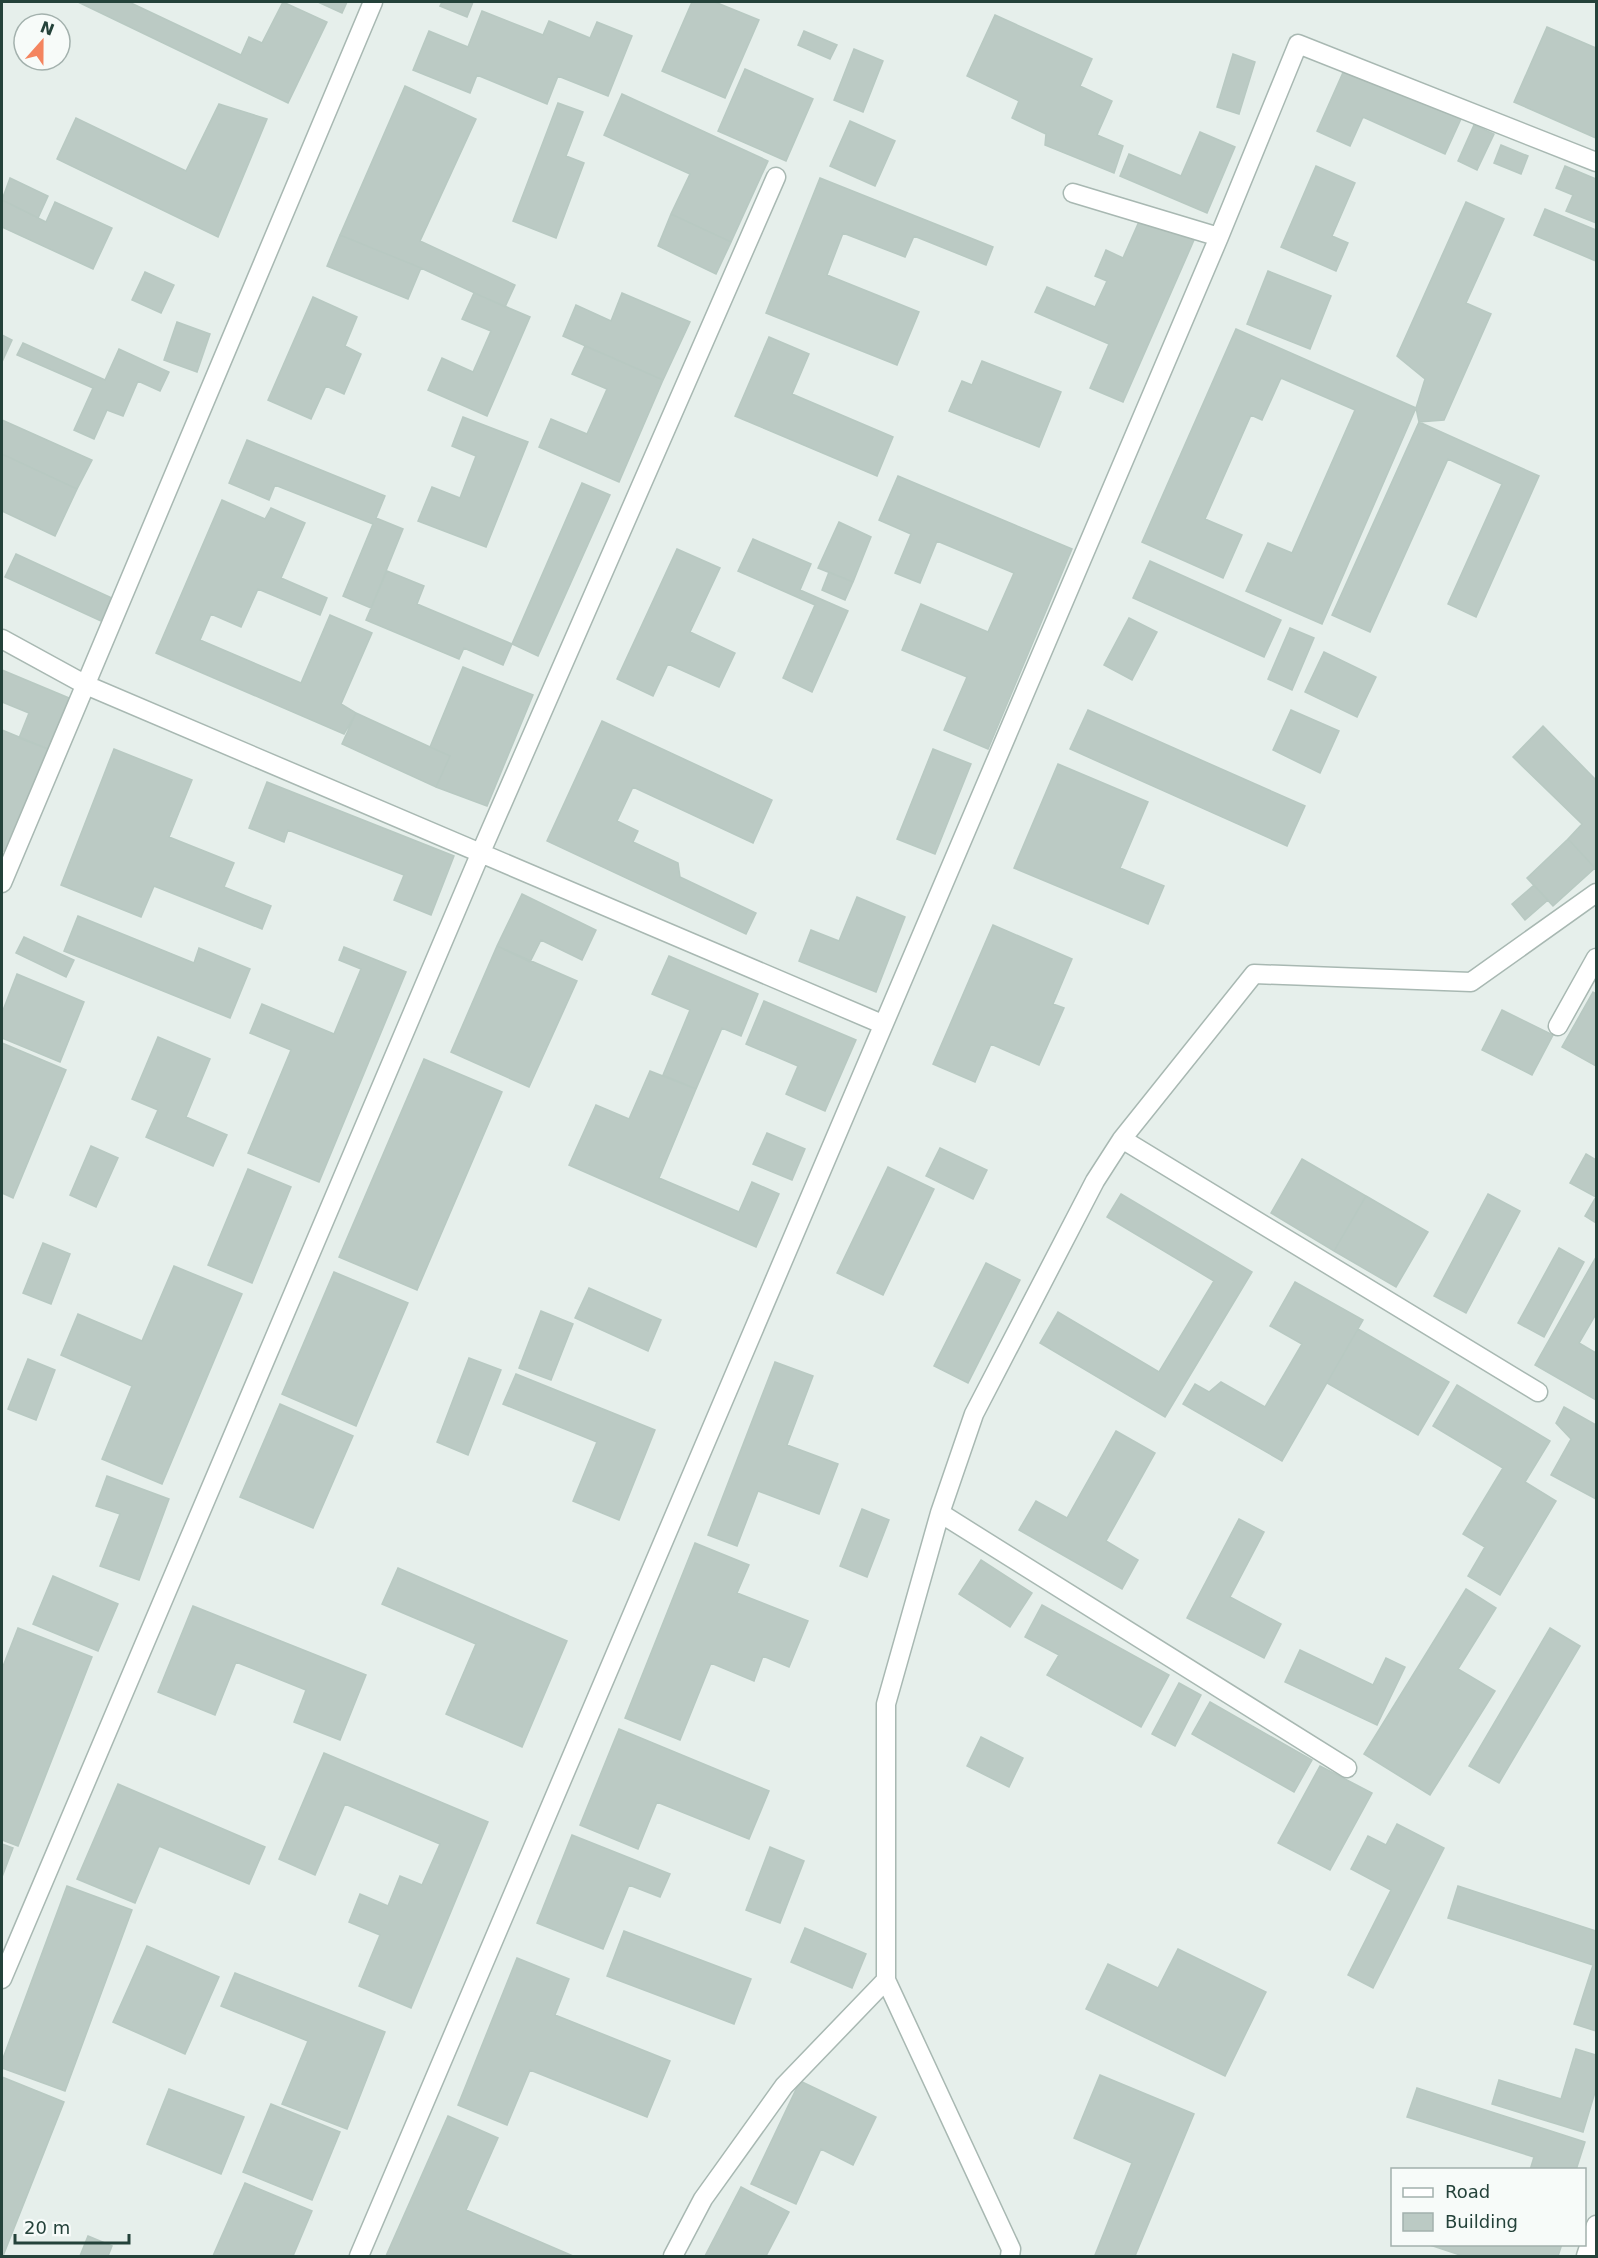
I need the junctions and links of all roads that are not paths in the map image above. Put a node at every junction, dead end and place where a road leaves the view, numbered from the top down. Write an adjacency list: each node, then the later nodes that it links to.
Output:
1 (373, 2): 7 (street)
2 (1596, 162): 5 (street)
3 (776, 177): 8 (street)
4 (1073, 193): 5 (street)
5 (1219, 237): 12 (street)
6 (2, 639): 7 (street)
7 (86, 685): 8 (street); 9 (street)
8 (481, 852): 12 (street); 18 (street)
9 (2, 884)
10 (1596, 893): 14 (street)
11 (1596, 958): 13 (street)
12 (882, 1024): 21 (street)
13 (1558, 1026)
14 (1122, 1140): 15 (street); 16 (street)
15 (1538, 1392)
16 (940, 1513): 17 (street); 19 (street)
17 (1347, 1768)
18 (2, 1979)
19 (886, 1980): 22 (street); 23 (street)
20 (1596, 2225): 24 (street)
21 (359, 2256)
22 (673, 2256)
23 (1010, 2256)
24 (1586, 2256)

